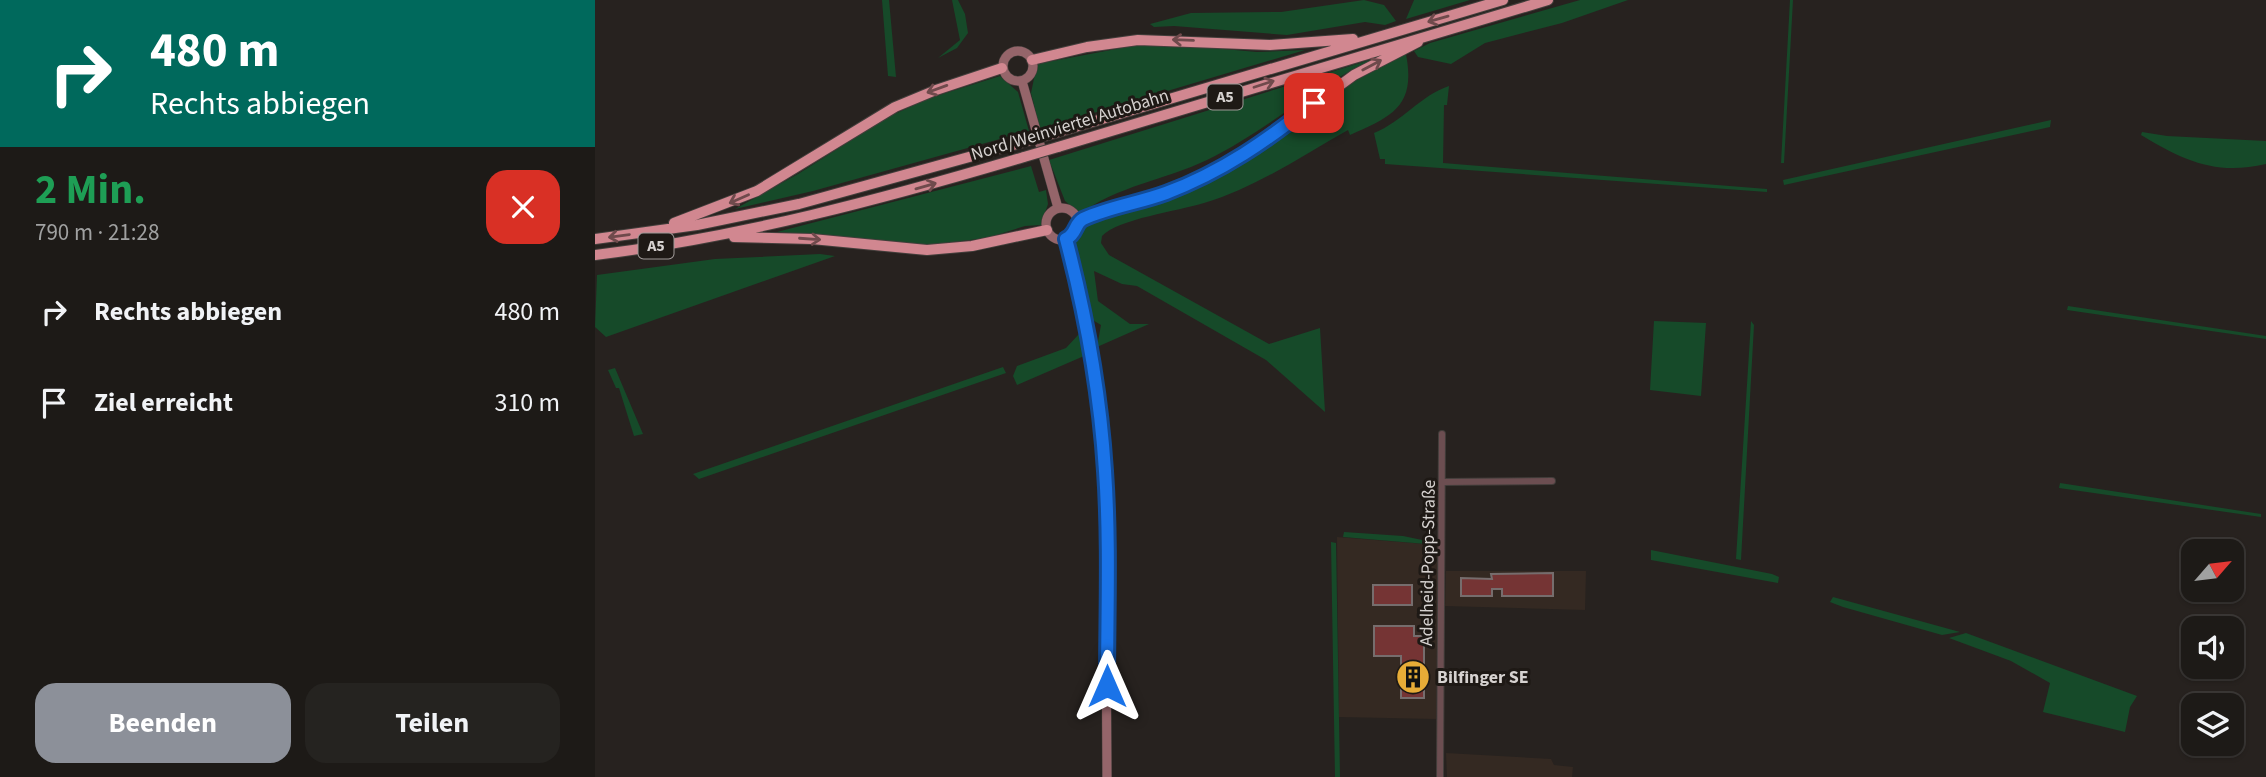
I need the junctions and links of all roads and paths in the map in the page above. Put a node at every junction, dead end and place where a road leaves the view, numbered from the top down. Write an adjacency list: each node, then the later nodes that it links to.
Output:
1 (1503, 0): 4 (highway, Nord/Weinviertel Autobahn / A5, one-way to 4)
2 (1548, 0): 3 (highway, Nord/Weinviertel Autobahn / A5)
3 (1446, 29): 9 (highway, one-way to 3); 12 (highway, Nord/Weinviertel Autobahn / A5, one-way to 3, bridge)
4 (1373, 37): 5 (highway, one-way to 5); 11 (highway, Nord/Weinviertel Autobahn / A5, bridge)
5 (1032, 60): 6 (main road); 7 (main road)
6 (1002, 68): 7 (main road); 11 (highway, one-way to 11)
7 (1022, 81): 8 (main road)
8 (1058, 208): 9 (main road); 10 (main road)
9 (1077, 222): 14 (main road)
10 (1048, 230): 12 (highway, one-way to 10); 14 (main road)
11 (643, 232): 13 (highway, Nord/Weinviertel Autobahn / A5, one-way to 13)
12 (717, 236): 15 (highway, Nord/Weinviertel Autobahn / A5)
13 (595, 239)
14 (1066, 239): 19 (main road)
15 (595, 255)
16 (1442, 434): 18 (street, Adelheid-Popp-Straße)
17 (1552, 481): 18 (street)
18 (1442, 482): 20 (street, Adelheid-Popp-Straße)
19 (1107, 777)
20 (1440, 777)

